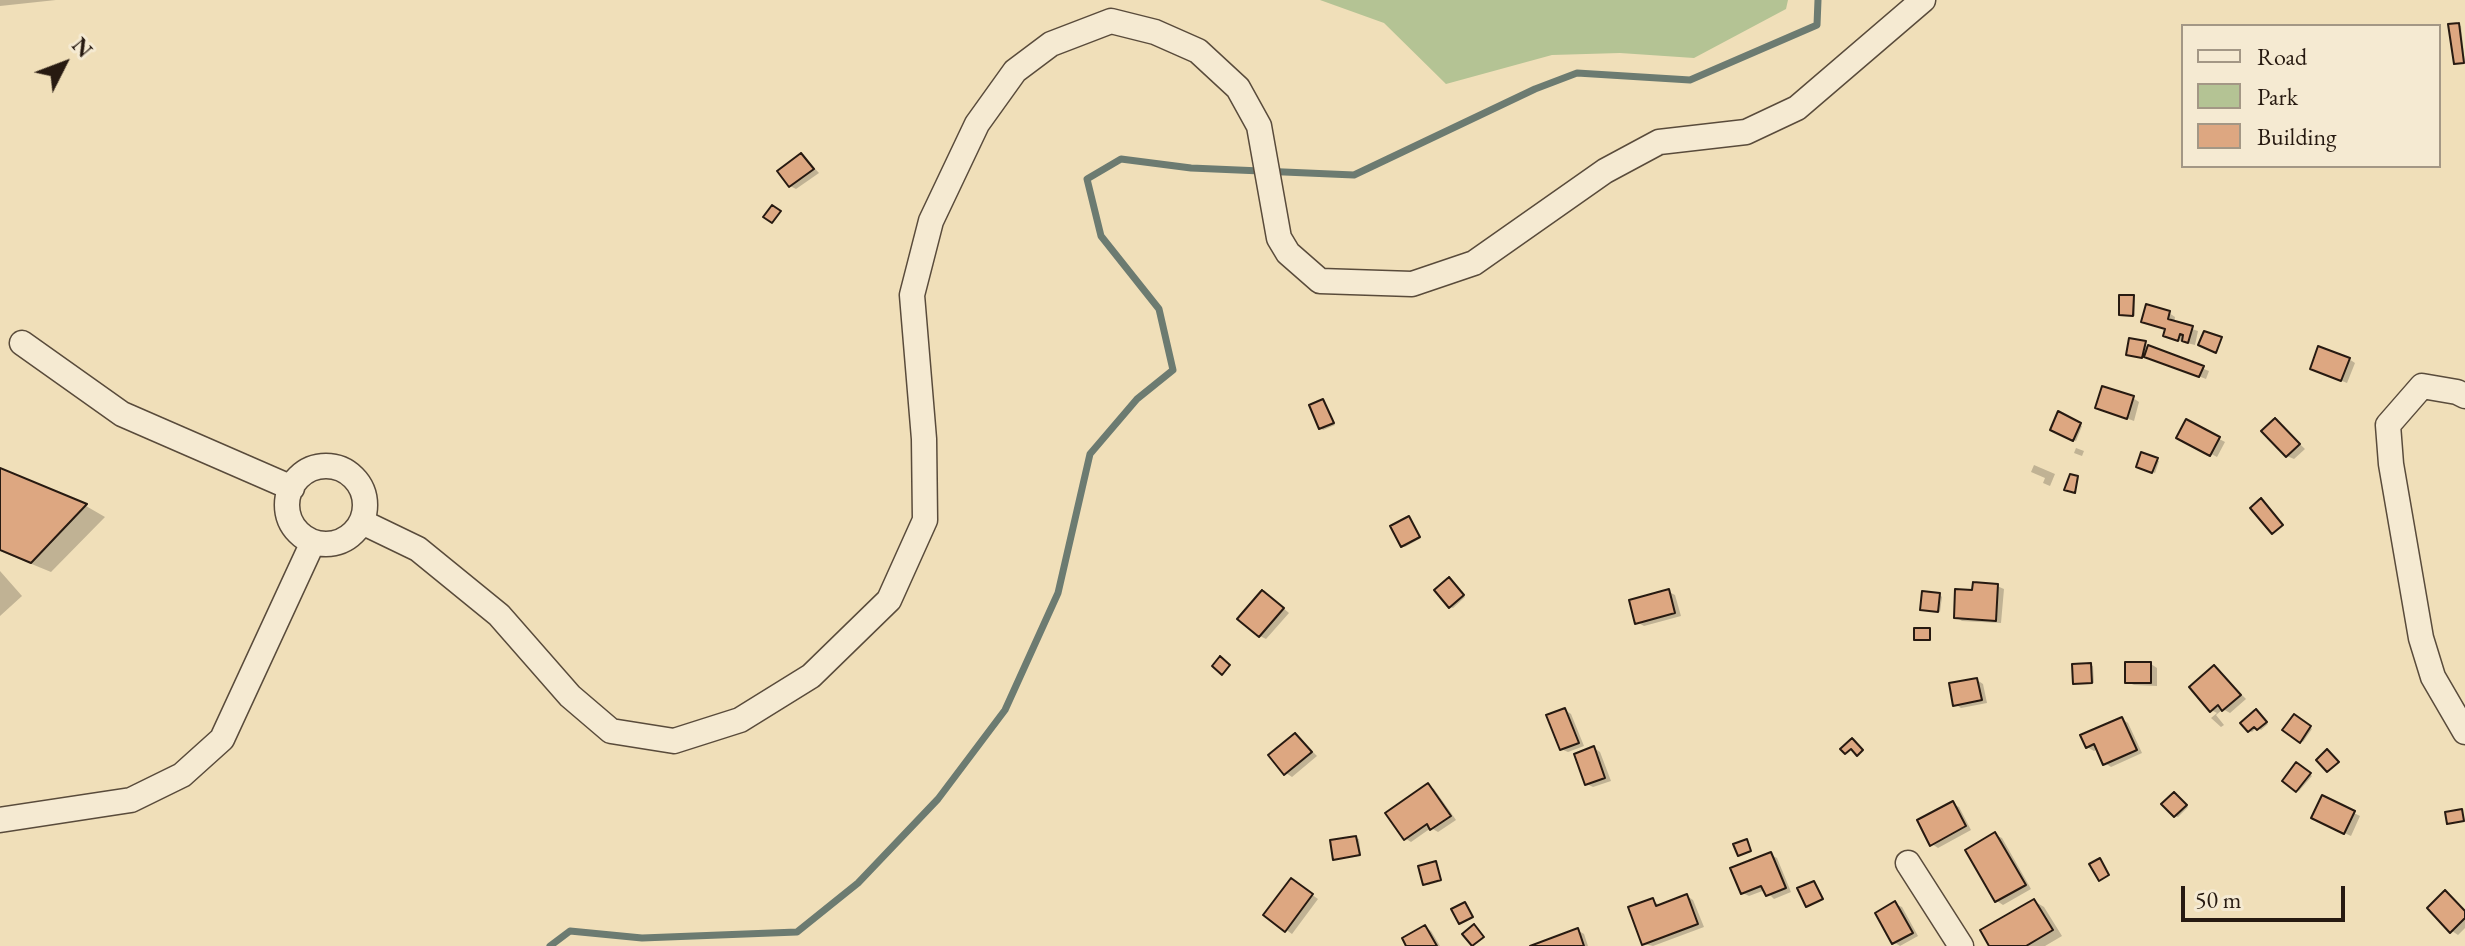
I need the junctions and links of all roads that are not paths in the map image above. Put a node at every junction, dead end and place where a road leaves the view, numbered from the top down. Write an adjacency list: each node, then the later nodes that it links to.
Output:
1 (1923, 0): 5 (street)
2 (22, 343): 4 (street)
3 (2465, 396): 7 (street)
4 (292, 488): 5 (street); 6 (street)
5 (362, 522): 6 (street)
6 (313, 542): 8 (street)
7 (2465, 732)
8 (0, 820)
9 (1908, 863): 10 (street)
10 (1961, 946)

